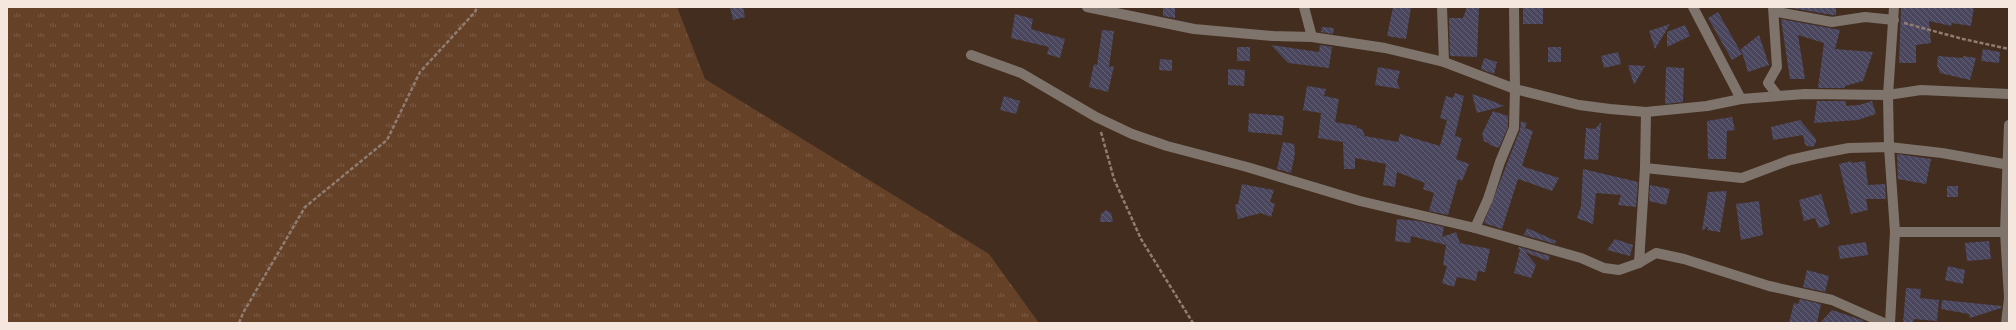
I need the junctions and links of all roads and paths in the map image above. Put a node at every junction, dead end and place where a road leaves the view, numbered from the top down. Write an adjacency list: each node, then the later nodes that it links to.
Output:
1 (477, 7): 29 (path)
2 (1087, 7): 10 (street)
3 (1304, 7): 10 (street)
4 (1442, 7): 13 (street)
5 (1514, 7): 14 (street)
6 (1693, 7): 18 (street)
7 (1774, 7): 9 (street); 17 (street)
8 (1894, 7): 9 (street)
9 (1894, 20): 11 (path); 16 (street)
10 (1312, 37): 13 (street)
11 (2009, 49)
12 (972, 55): 20 (street)
13 (1444, 62): 14 (street)
14 (1515, 89): 19 (street); 25 (street)
15 (2009, 94): 16 (street)
16 (1888, 95): 17 (street); 22 (street)
17 (1778, 96): 18 (street)
18 (1741, 99): 19 (street)
19 (1646, 112): 24 (street)
20 (1096, 117): 25 (street); 30 (path)
21 (2009, 125): 23 (street)
22 (1889, 147): 23 (street); 24 (street); 26 (street)
23 (2008, 165): 27 (street)
24 (1645, 168): 28 (street)
25 (1475, 228): 28 (street)
26 (1895, 232): 27 (street); 32 (street)
27 (2007, 232): 33 (street)
28 (1639, 263): 31 (street)
29 (239, 323)
30 (1193, 323)
31 (1884, 323)
32 (1890, 323)
33 (2006, 323)

